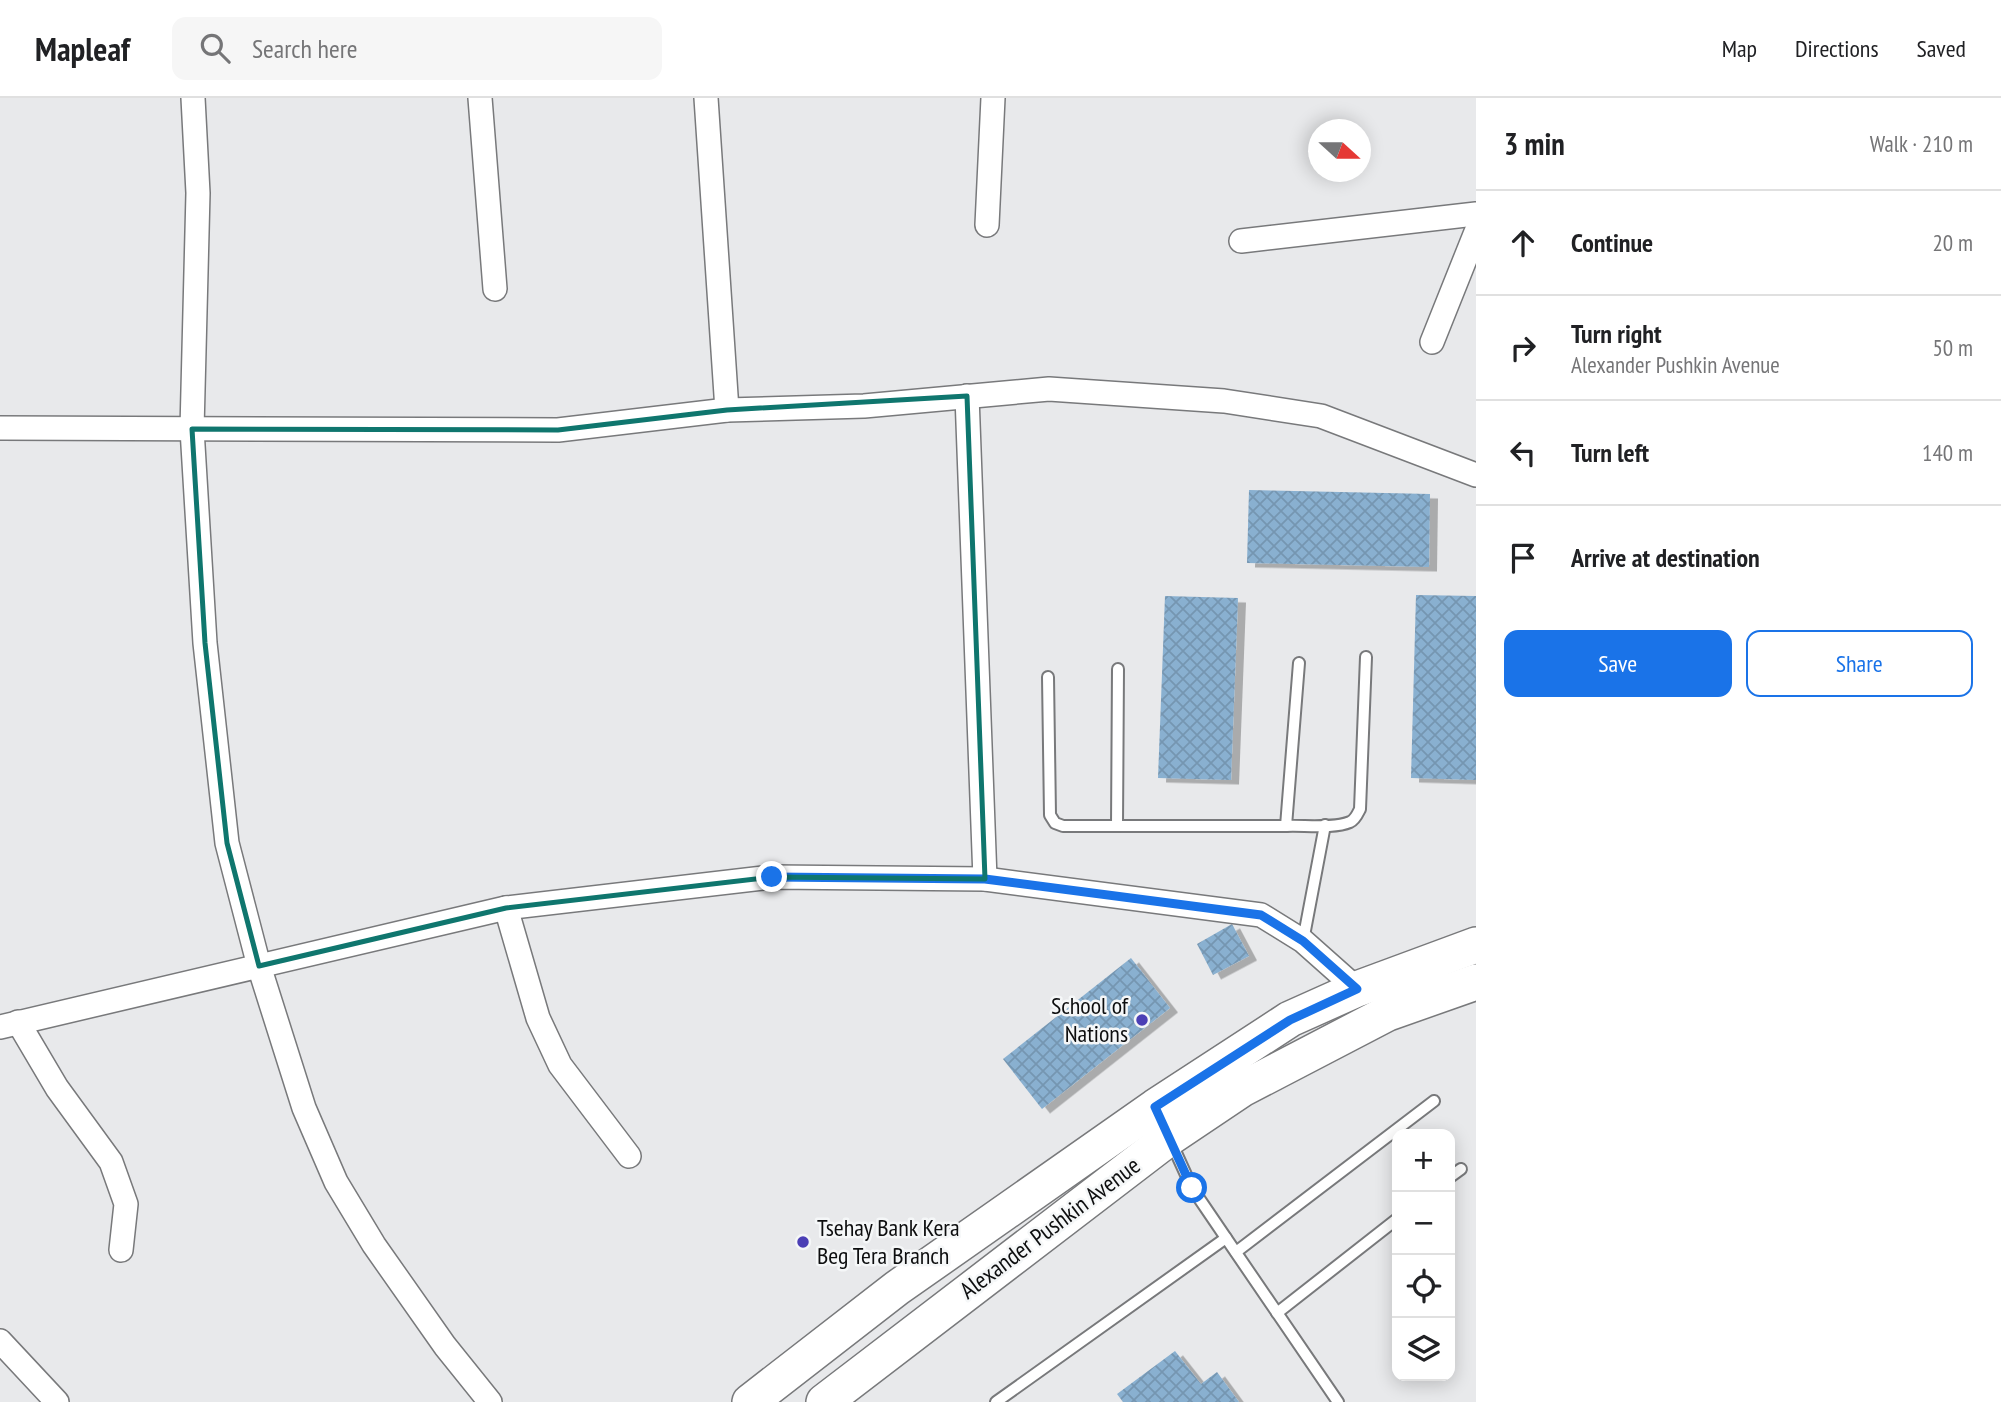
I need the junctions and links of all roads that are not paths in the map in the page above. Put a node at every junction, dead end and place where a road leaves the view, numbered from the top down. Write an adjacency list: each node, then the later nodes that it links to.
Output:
1 (192, 98): 14 (street)
2 (480, 98): 9 (street)
3 (706, 98): 12 (street)
4 (993, 98): 6 (street)
5 (1476, 214): 8 (street)
6 (987, 225)
7 (1476, 232): 10 (street)
8 (1241, 242)
9 (495, 289)
10 (1432, 342)
11 (967, 396): 12 (street); 15 (street); 23 (street)
12 (727, 410): 14 (street)
13 (0, 428): 14 (street)
14 (192, 429): 27 (street)
15 (1476, 475)
16 (1366, 657): 20 (lane)
17 (1299, 663): 22 (lane)
18 (1118, 669): 21 (lane)
19 (1048, 677): 21 (lane)
20 (1325, 825): 22 (lane); 25 (lane)
21 (1117, 826): 22 (lane)
22 (1286, 826)
23 (985, 879): 24 (street); 25 (street)
24 (506, 908): 27 (street); 33 (street)
25 (1303, 941): 28 (street)
26 (1476, 944): 28 (main road, Alexander Pushkin Avenue)
27 (259, 966): 30 (street); 43 (street)
28 (1357, 989): 32 (main road, Alexander Pushkin Avenue)
29 (1473, 990): 32 (main road, Alexander Pushkin Avenue)
30 (9, 1025): 38 (street)
31 (1434, 1101): 39 (lane)
32 (1162, 1122): 37 (lane); 44 (main road, Alexander Pushkin Avenue); 45 (main road, Alexander Pushkin Avenue)
33 (629, 1156)
34 (1461, 1169): 35 (lane)
35 (1455, 1173)
36 (1392, 1223): 40 (lane)
37 (1226, 1238): 39 (lane); 46 (lane)
38 (121, 1250)
39 (1236, 1252): 40 (lane)
40 (1277, 1312): 47 (lane)
41 (0, 1341): 42 (street)
42 (57, 1402)
43 (490, 1402)
44 (750, 1402)
45 (824, 1402)
46 (996, 1402)
47 (1338, 1402)

